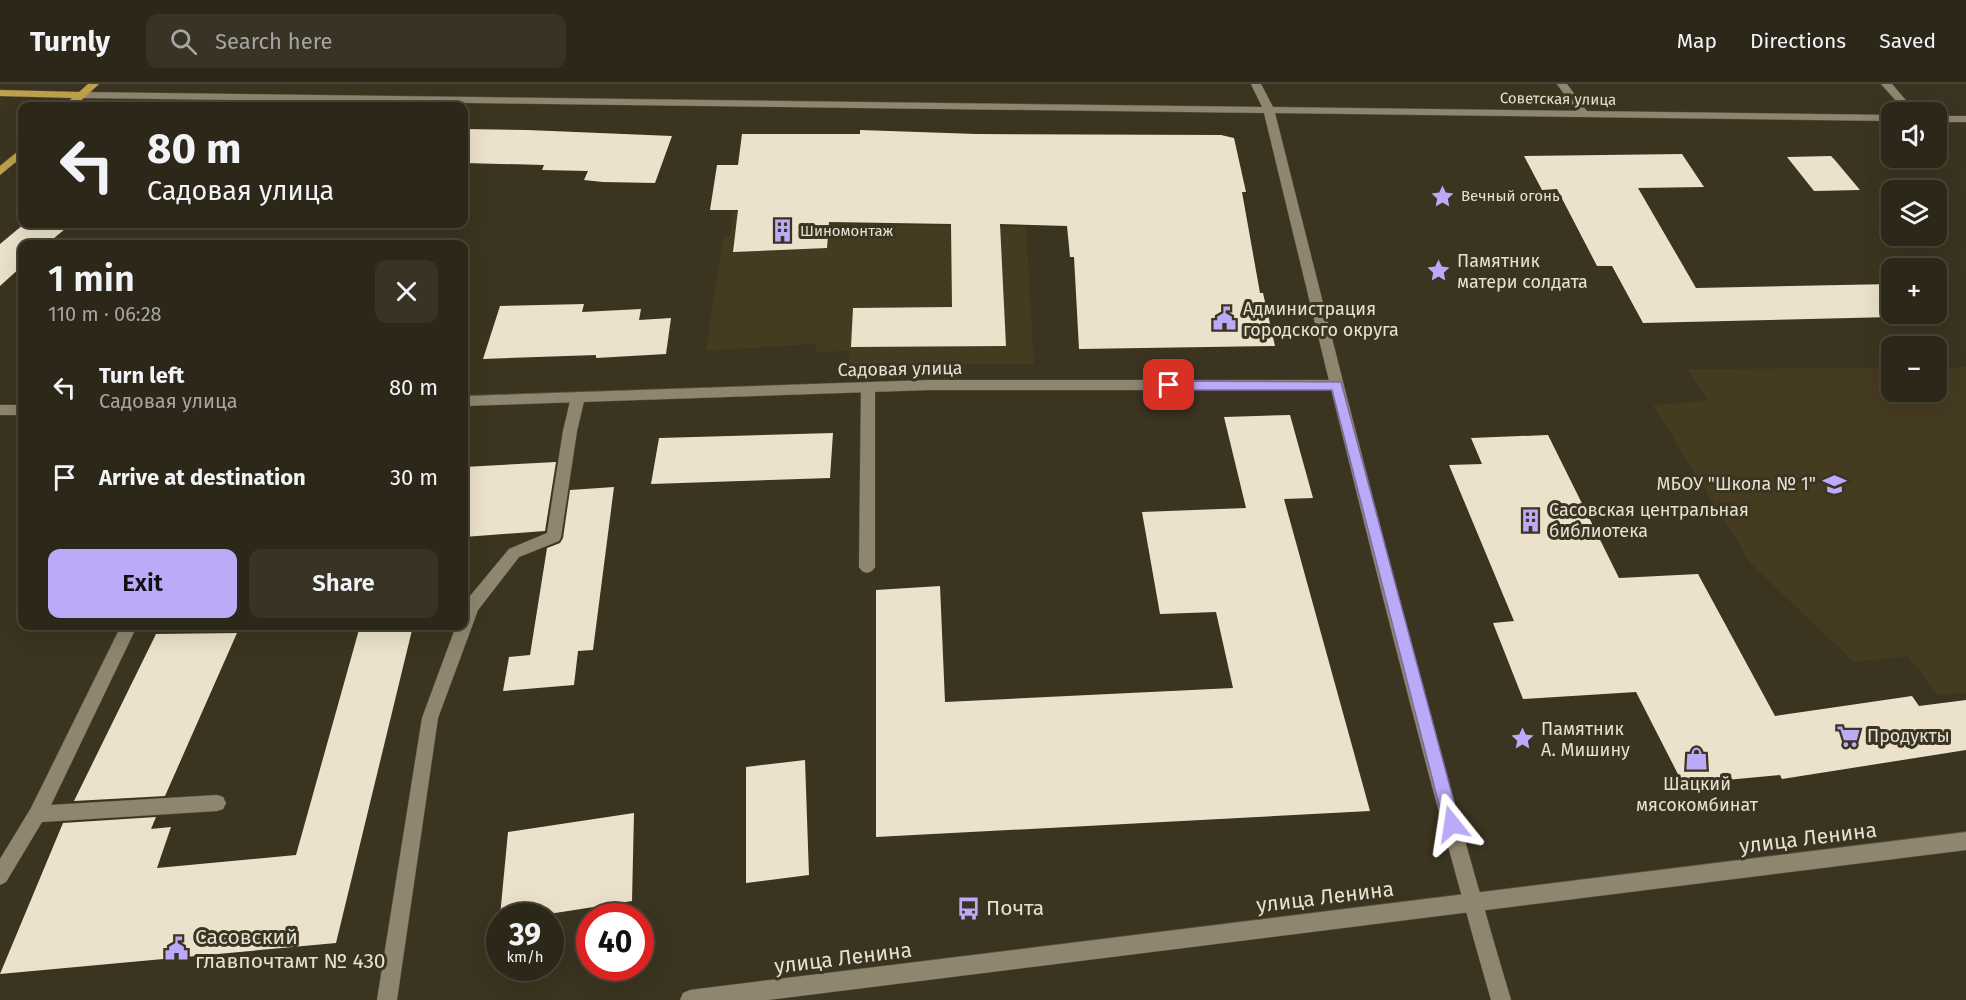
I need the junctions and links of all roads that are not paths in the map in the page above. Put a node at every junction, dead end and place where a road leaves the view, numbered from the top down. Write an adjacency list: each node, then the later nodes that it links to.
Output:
1 (94, 84): 6 (main road)
2 (1256, 84): 9 (street)
3 (1562, 84): 10 (street)
4 (1886, 84): 8 (street)
5 (0, 93): 6 (main road, Советская улица)
6 (81, 95): 7 (main road); 9 (street, Советская улица)
7 (73, 102)
8 (1902, 102)
9 (1269, 110): 10 (street, Советская улица); 16 (street)
10 (1584, 114): 11 (street, Советская улица)
11 (1881, 118)
12 (1947, 119): 13 (street)
13 (1966, 119)
14 (18, 155): 15 (main road)
15 (0, 172)
16 (1337, 385): 17 (street, Садовая улица); 30 (street)
17 (868, 387): 18 (street, Садовая улица); 22 (street)
18 (578, 397): 19 (street, Садовая улица); 23 (street)
19 (468, 401)
20 (0, 410): 21 (street)
21 (18, 410)
22 (867, 567)
23 (468, 615)
24 (127, 630): 27 (street)
25 (463, 630): 31 (street)
26 (217, 803): 27 (street)
27 (37, 814): 29 (street)
28 (1966, 841): 30 (street, улица Ленина)
29 (0, 876)
30 (1472, 901): 32 (street, улица Ленина); 33 (street)
31 (387, 1000)
32 (690, 1000)
33 (1501, 1000)

